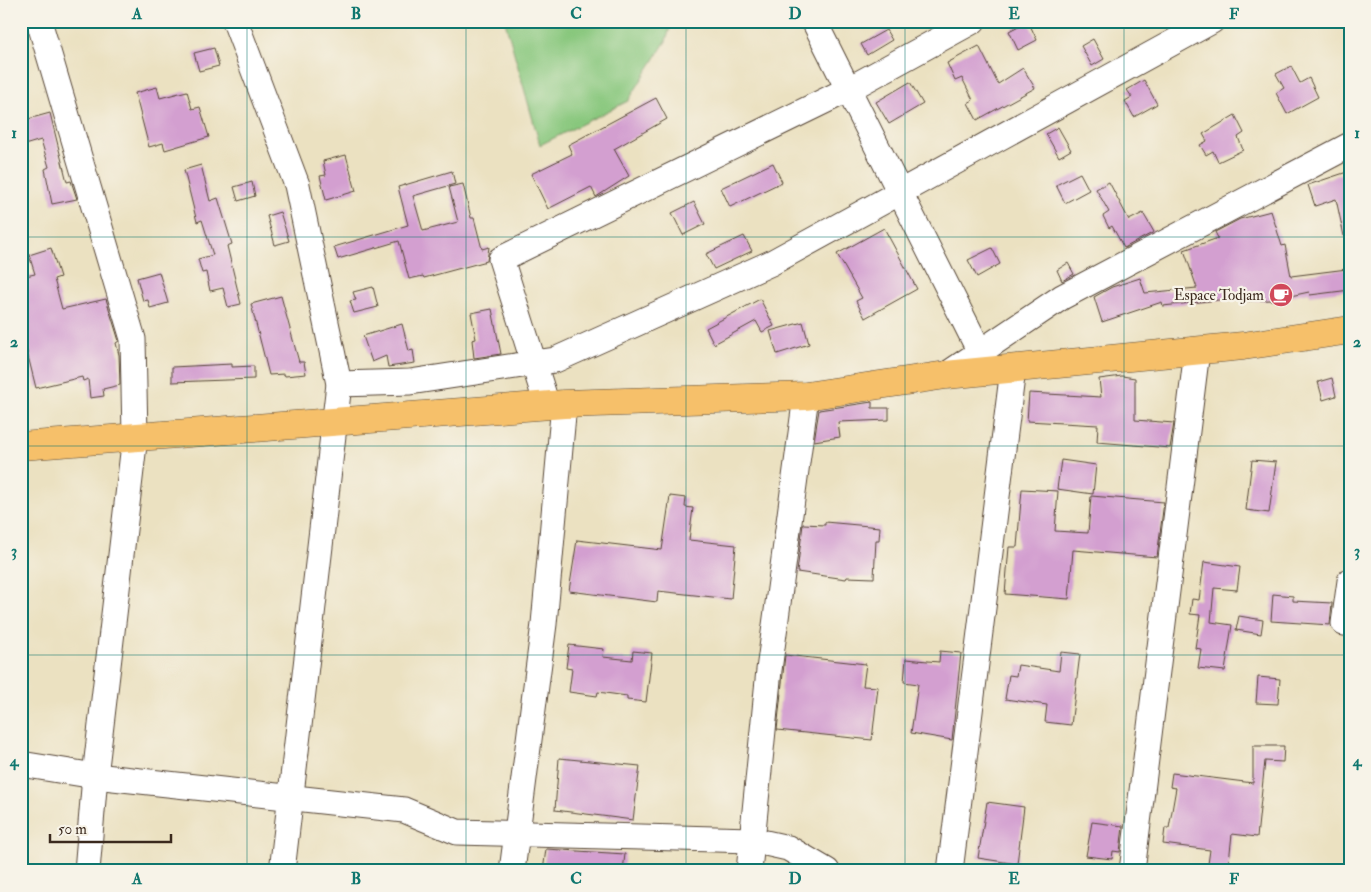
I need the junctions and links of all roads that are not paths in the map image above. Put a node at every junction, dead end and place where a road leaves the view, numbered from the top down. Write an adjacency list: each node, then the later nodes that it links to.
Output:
1 (40, 21): 19 (street)
2 (235, 21): 15 (street)
3 (814, 21): 6 (street)
4 (973, 21): 6 (street)
5 (1212, 21): 8 (street)
6 (848, 88): 8 (street); 12 (street)
7 (1350, 145): 11 (street)
8 (899, 192): 11 (street); 12 (street)
9 (1350, 330): 10 (main road)
10 (1197, 351): 13 (main road); 34 (street)
11 (980, 352): 14 (street)
12 (534, 363): 15 (street); 17 (street)
13 (1014, 369): 14 (main road); 33 (street)
14 (946, 375): 16 (main road)
15 (339, 384): 18 (street)
16 (806, 396): 17 (main road); 27 (street)
17 (555, 405): 18 (main road); 26 (street)
18 (335, 422): 19 (main road); 25 (street)
19 (135, 436): 20 (main road); 24 (street)
20 (21, 446)
21 (1350, 581): 22 (street)
22 (1350, 624)
23 (21, 764): 24 (street)
24 (96, 776): 25 (street); 28 (street)
25 (292, 798): 26 (street); 29 (street)
26 (517, 833): 27 (street); 30 (street)
27 (752, 840): 31 (street); 32 (street)
28 (87, 871)
29 (282, 871)
30 (512, 871)
31 (749, 871)
32 (827, 871)
33 (950, 871)
34 (1132, 871)

